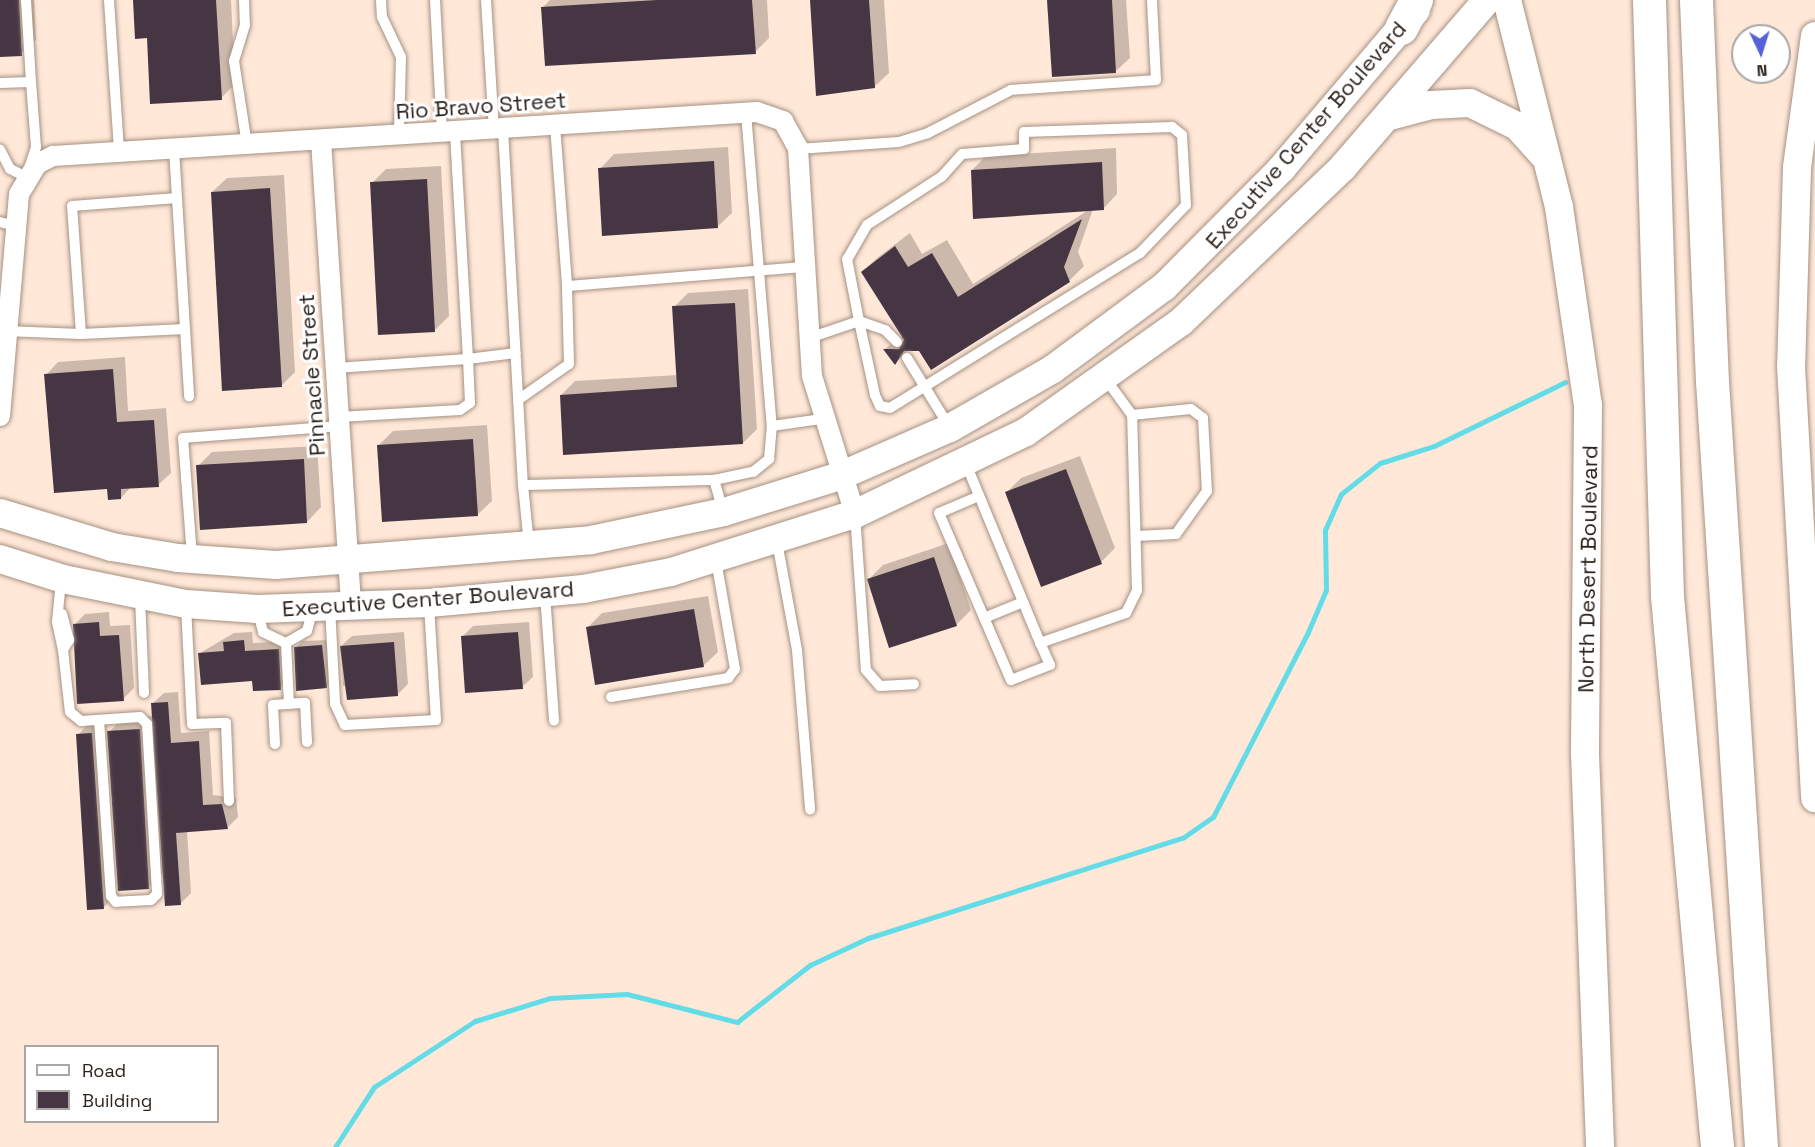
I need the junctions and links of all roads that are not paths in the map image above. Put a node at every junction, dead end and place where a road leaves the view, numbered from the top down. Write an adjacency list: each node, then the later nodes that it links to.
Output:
1 (26, 0): 15 (lane)
2 (109, 0): 28 (lane)
3 (244, 0): 24 (lane)
4 (381, 0): 22 (lane)
5 (435, 0): 21 (lane)
6 (486, 0): 20 (lane)
7 (1152, 0): 27 (lane)
8 (1426, 0): 13 (main road, Executive Center Boulevard)
9 (1487, 0): 18 (main road, Executive Center Boulevard)
10 (1507, 0): 29 (main road, North Desert Boulevard)
11 (1649, 0): 96 (highway)
12 (1696, 0): 97 (highway)
13 (1409, 14): 38 (main road, Executive Center Boulevard)
14 (1815, 36): 92 (main road)
15 (31, 82): 16 (lane); 30 (lane)
16 (0, 84)
17 (746, 113): 19 (street, Rio Bravo Street); 27 (street, Rio Bravo Street); 34 (lane)
18 (1390, 116): 29 (main road); 46 (main road, Executive Center Boulevard)
19 (555, 125): 20 (street, Rio Bravo Street); 35 (lane)
20 (498, 129): 21 (street, Rio Bravo Street); 43 (lane)
21 (448, 132): 22 (street, Rio Bravo Street); 45 (lane)
22 (399, 135): 23 (street, Rio Bravo Street)
23 (321, 140): 24 (street, Rio Bravo Street); 47 (street, Pinnacle Street)
24 (247, 145): 26 (street, Rio Bravo Street)
25 (0, 149): 30 (lane)
26 (174, 149): 28 (street, Rio Bravo Street); 31 (lane)
27 (798, 149): 33 (street, Rio Bravo Street)
28 (119, 152): 30 (street, Rio Bravo Street)
29 (1547, 160): 95 (main road, North Desert Boulevard)
30 (26, 177): 32 (street)
31 (177, 198): 37 (lane); 39 (lane)
32 (8, 224): 40 (street)
33 (804, 267): 34 (lane); 41 (street, Rio Bravo Street)
34 (760, 271): 35 (lane); 56 (lane)
35 (567, 286): 51 (lane)
36 (859, 321): 41 (lane); 42 (lane); 49 (lane); 49 (lane)
37 (185, 329): 39 (lane); 50 (lane)
38 (1108, 329): 46 (main road); 57 (main road, Executive Center Boulevard)
39 (81, 334): 40 (lane)
40 (3, 338): 52 (street)
41 (809, 338): 54 (street, Rio Bravo Street)
42 (897, 342)
43 (516, 353): 45 (lane); 51 (lane)
44 (907, 358): 49 (lane)
45 (468, 359): 47 (lane); 55 (lane)
46 (1131, 359): 48 (main road, Executive Center Boulevard)
47 (336, 369): 55 (street, Pinnacle Street)
48 (1105, 378): 53 (lane); 58 (main road, Executive Center Boulevard)
49 (924, 387): 57 (lane)
50 (189, 398)
51 (518, 400): 61 (lane)
52 (0, 404)
53 (1132, 415): 66 (lane); 66 (lane)
54 (821, 418): 56 (lane); 59 (street, Rio Bravo Street)
55 (339, 421): 70 (lane); 72 (street, Pinnacle Street)
56 (772, 426): 60 (lane)
57 (950, 428): 59 (main road, Executive Center Boulevard)
58 (966, 464): 62 (lane); 65 (main road, Executive Center Boulevard)
59 (840, 476): 63 (main road, Executive Center Boulevard); 65 (street, Rio Bravo Street)
60 (714, 480): 61 (lane); 63 (lane)
61 (523, 485): 68 (lane)
62 (979, 496): 76 (lane); 81 (lane)
63 (724, 512): 68 (main road, Executive Center Boulevard)
64 (0, 513): 70 (main road, Executive Center Boulevard)
65 (855, 514): 67 (main road, Executive Center Boulevard); 84 (lane)
66 (1136, 536): 83 (lane)
67 (777, 542): 71 (main road, Executive Center Boulevard); 94 (lane)
68 (529, 549): 72 (main road, Executive Center Boulevard)
69 (0, 559): 73 (main road, Executive Center Boulevard)
70 (193, 560): 72 (main road, Executive Center Boulevard)
71 (716, 560): 74 (main road, Executive Center Boulevard); 86 (lane)
72 (348, 561): 79 (street, Pinnacle Street)
73 (60, 578): 75 (main road, Executive Center Boulevard); 88 (lane)
74 (545, 594): 77 (main road, Executive Center Boulevard); 89 (lane)
75 (140, 597): 78 (main road, Executive Center Boulevard); 85 (lane)
76 (1023, 602): 81 (lane); 83 (lane)
77 (429, 603): 79 (main road, Executive Center Boulevard); 79 (lane)
78 (186, 604): 80 (main road, Executive Center Boulevard); 93 (lane)
79 (331, 607): 80 (main road, Executive Center Boulevard); 82 (lane)
80 (257, 609): 82 (lane)
81 (984, 618): 83 (lane)
82 (286, 643): 87 (lane)
83 (1040, 643)
84 (914, 684)
85 (144, 693)
86 (611, 697)
87 (289, 704): 90 (lane); 91 (lane)
88 (99, 720): 88 (lane)
89 (554, 721)
90 (307, 742)
91 (275, 744)
92 (1815, 798)
93 (229, 801)
94 (810, 809)
95 (1600, 1147)
96 (1717, 1147)
97 (1761, 1147)

